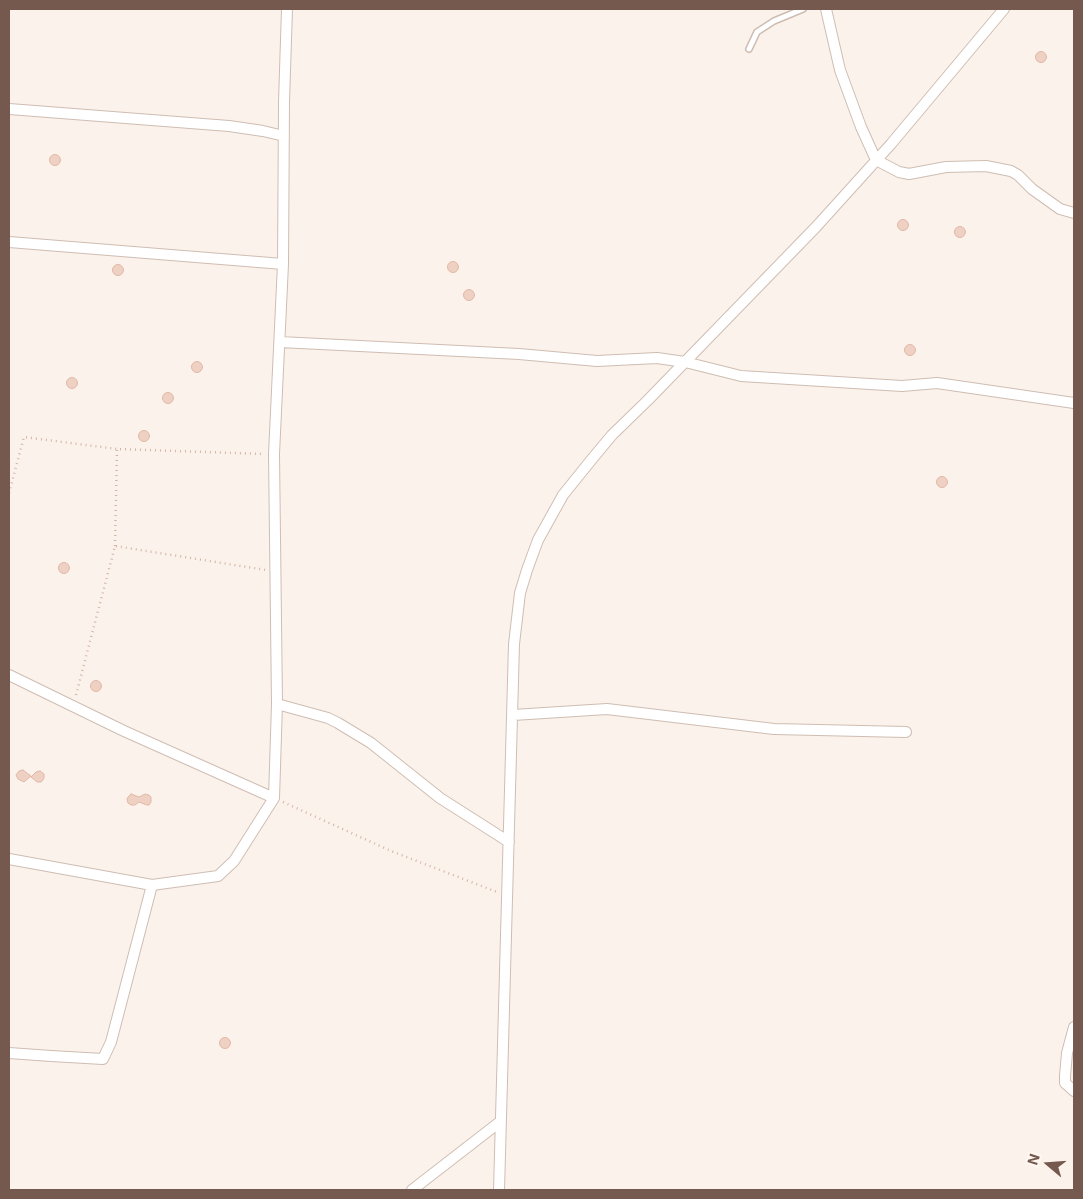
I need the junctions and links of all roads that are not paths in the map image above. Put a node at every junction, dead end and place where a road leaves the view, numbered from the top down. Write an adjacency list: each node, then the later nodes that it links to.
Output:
1 (287, 9): 7 (street)
2 (803, 9): 5 (lane)
3 (826, 9): 8 (street)
4 (1004, 9): 8 (street)
5 (748, 48)
6 (9, 109): 7 (street)
7 (284, 136): 11 (street)
8 (876, 160): 9 (street); 13 (street)
9 (1074, 213)
10 (9, 242): 11 (street)
11 (283, 264): 12 (street)
12 (280, 342): 13 (street); 16 (street)
13 (685, 362): 14 (street); 17 (street)
14 (1074, 403)
15 (9, 675): 19 (street)
16 (276, 704): 19 (street); 20 (street)
17 (513, 715): 18 (street); 20 (street)
18 (906, 732)
19 (274, 798): 22 (street)
20 (509, 842): 26 (street)
21 (9, 859): 22 (street)
22 (152, 885): 24 (street)
23 (1074, 1027): 25 (street)
24 (9, 1052)
25 (1074, 1091)
26 (501, 1121): 27 (street); 28 (street)
27 (412, 1190)
28 (499, 1190)

